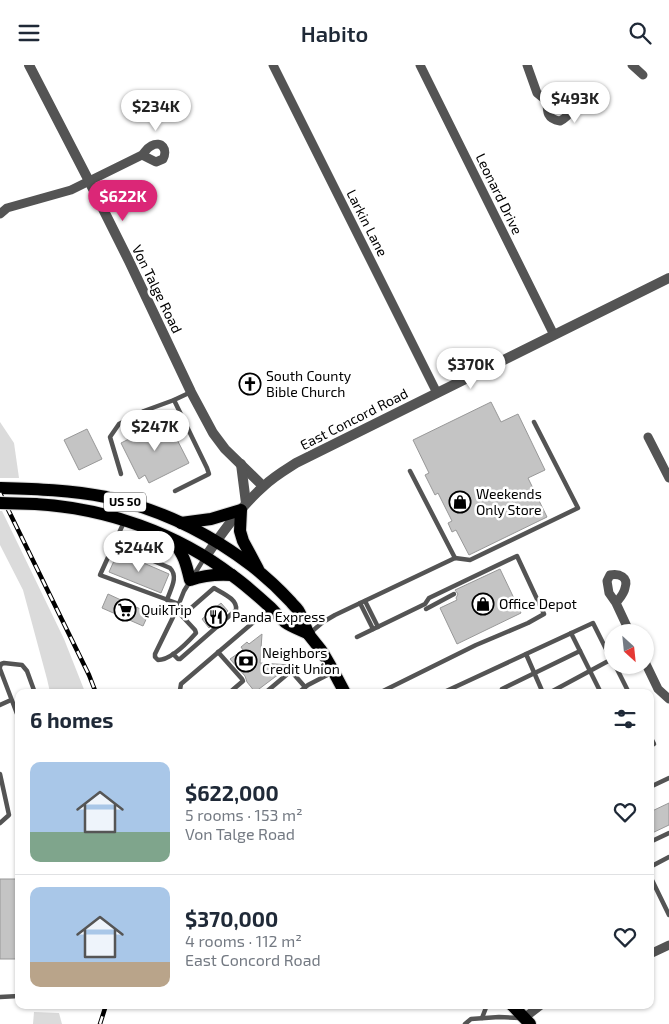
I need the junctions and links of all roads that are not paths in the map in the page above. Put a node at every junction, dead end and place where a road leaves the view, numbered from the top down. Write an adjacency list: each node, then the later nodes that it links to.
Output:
1 (29, 65): 9 (street, Von Talge Road)
2 (273, 65): 14 (street, Larkin Lane)
3 (420, 65): 12 (street, Leonard Drive)
4 (527, 65): 7 (street)
5 (632, 65): 6 (street)
6 (644, 75)
7 (547, 101)
8 (142, 155): 9 (street)
9 (89, 181): 10 (street); 13 (street, Von Talge Road)
10 (0, 214)
11 (669, 278): 12 (street, East Concord Road)
12 (554, 335): 14 (street, East Concord Road)
13 (192, 392): 15 (lane); 18 (street, Von Talge Road)
14 (437, 393): 22 (street, East Concord Road)
15 (174, 400): 20 (lane); 24 (lane)
16 (534, 422): 33 (lane)
17 (648, 437): 21 (street)
18 (241, 464): 22 (street, Von Talge Road); 26 (street)
19 (410, 471): 33 (lane)
20 (121, 474)
21 (669, 478)
22 (263, 486): 26 (street, East Concord Road)
23 (0, 488): 28 (main road, US 50)
24 (175, 491)
25 (0, 503): 27 (main road, US 50, bridge)
26 (244, 507): 28 (main road); 30 (street, East Concord Road); 34 (main road)
27 (124, 520): 29 (main road, US 50); 31 (lane)
28 (181, 523): 30 (main road, US 50)
29 (170, 537): 32 (main road, US 50); 36 (main road)
30 (216, 541): 32 (street, East Concord Road); 34 (main road, US 50)
31 (114, 544): 38 (lane); 38 (lane)
32 (206, 556): 35 (main road, US 50); 36 (lane, East Concord Road)
33 (455, 559): 39 (lane)
34 (260, 573): 48 (main road, US 50)
35 (232, 575): 36 (main road); 43 (main road, US 50)
36 (190, 580): 41 (lane, East Concord Road)
37 (454, 594): 42 (lane)
38 (167, 600): 41 (lane)
39 (363, 602): 47 (lane); 48 (lane)
40 (616, 603): 46 (street)
41 (179, 604): 44 (lane, East Concord Road)
42 (426, 606): 47 (lane); 70 (lane)
43 (270, 608): 48 (main road, US 50); 53 (lane)
44 (176, 611): 45 (lane); 54 (lane, East Concord Road)
45 (182, 616): 54 (lane); 54 (lane)
46 (626, 624)
47 (375, 628): 50 (lane)
48 (308, 633): 59 (main road, US 50)
49 (571, 633): 51 (lane); 52 (lane); 55 (lane)
50 (356, 637)
51 (604, 644)
52 (580, 651): 58 (lane); 60 (lane)
53 (218, 652): 65 (lane); 66 (lane)
54 (173, 654)
55 (526, 654): 60 (lane); 71 (lane)
56 (604, 664): 58 (lane)
57 (0, 668): 64 (lane); 77 (lane)
58 (590, 670): 74 (lane); 75 (lane)
59 (334, 671): 63 (lane); 69 (main road, US 50)
60 (534, 673): 72 (lane); 73 (lane)
61 (620, 674): 76 (lane)
62 (651, 674): 78 (street)
63 (305, 687): 67 (lane); 68 (lane)
64 (34, 689)
65 (181, 689)
66 (234, 689)
67 (270, 689)
68 (303, 689)
69 (343, 689)
70 (387, 689)
71 (451, 689)
72 (502, 689)
73 (541, 689)
74 (556, 689)
75 (599, 689)
76 (627, 689)
77 (11, 699): 79 (lane); 80 (lane)
78 (669, 699)
79 (0, 705)
80 (15, 709)
81 (0, 774): 84 (lane)
82 (669, 778): 83 (lane)
83 (654, 785)
84 (0, 823)
85 (669, 833): 86 (lane)
86 (654, 840)
87 (669, 857): 88 (lane)
88 (654, 865)
89 (654, 884): 90 (lane)
90 (669, 915)
91 (669, 945): 92 (street)
92 (654, 952)
93 (15, 996): 94 (lane)
94 (0, 997)
95 (486, 1009): 98 (lane)
96 (516, 1009): 99 (main road)
97 (538, 1009): 99 (street)
98 (482, 1019): 99 (lane); 100 (lane)
99 (527, 1021)
100 (465, 1024)

